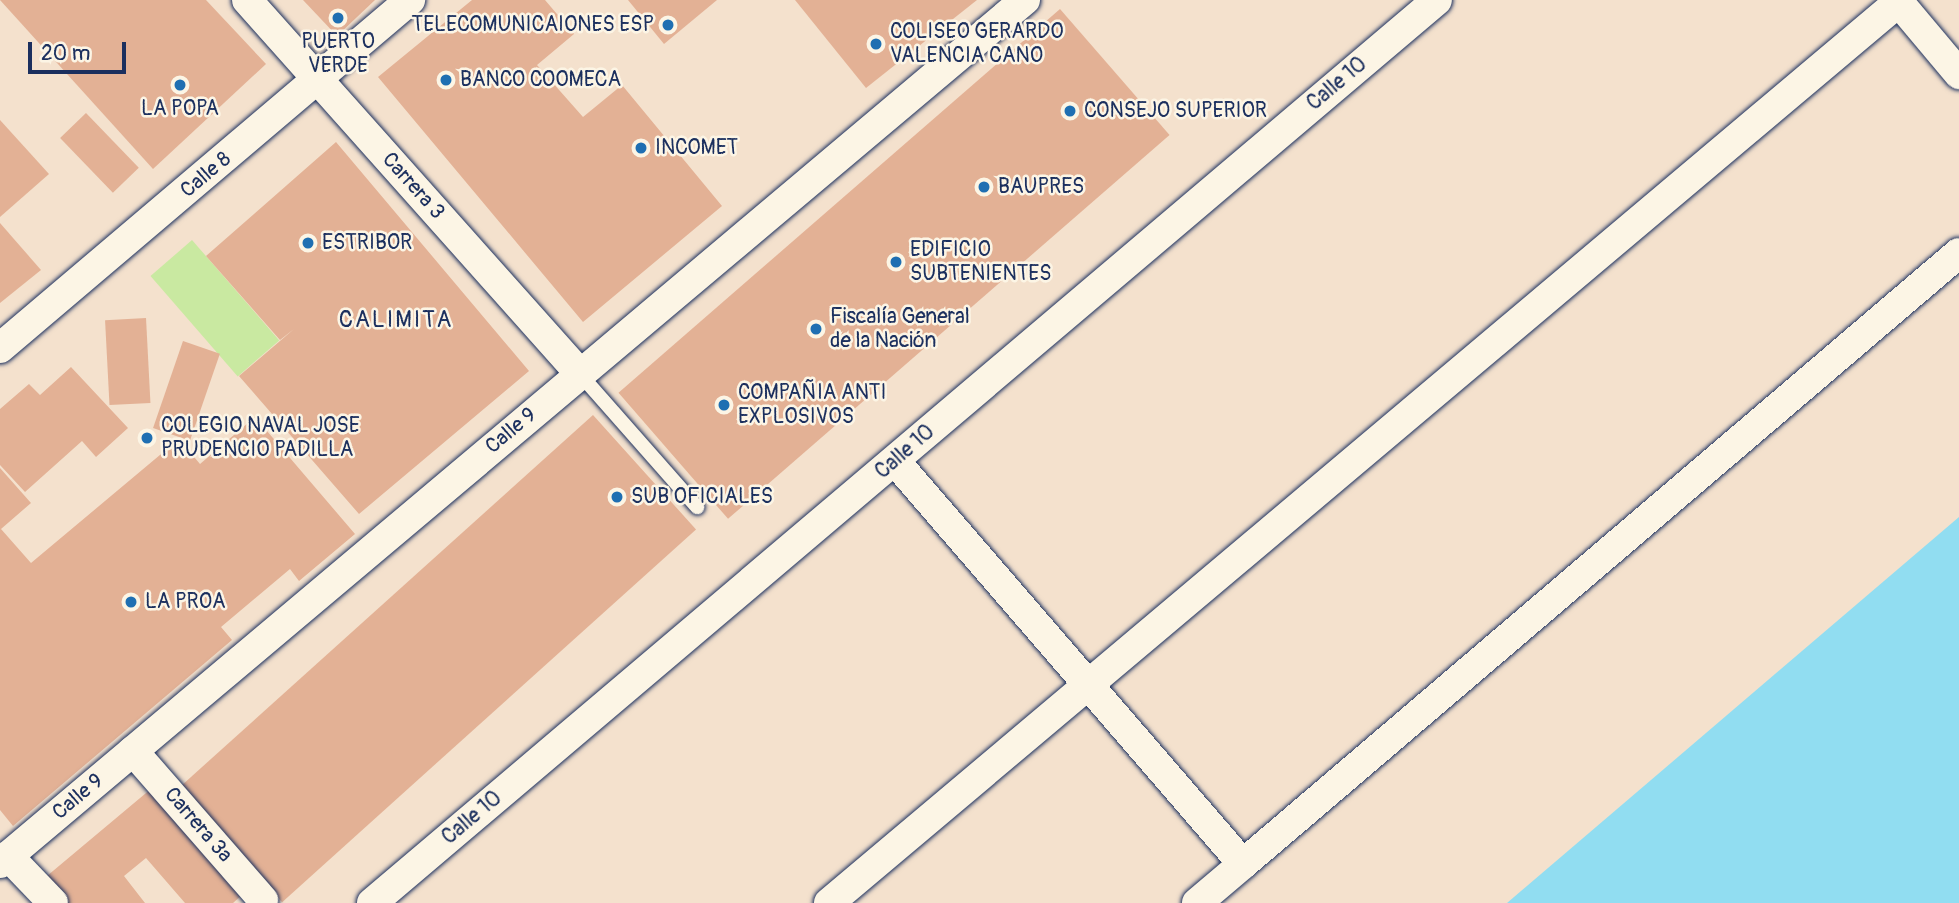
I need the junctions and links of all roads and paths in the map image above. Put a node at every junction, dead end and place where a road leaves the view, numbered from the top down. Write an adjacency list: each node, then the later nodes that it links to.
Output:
1 (247, 0): 7 (street, Carrera 3)
2 (410, 0): 7 (street, Calle 8)
3 (1025, 0): 10 (street, Calle 9)
4 (1437, 0): 11 (street, Calle 10)
5 (1899, 1): 6 (street); 13 (street)
6 (1959, 74)
7 (319, 80): 9 (street, Calle 8); 10 (street, Carrera 3)
8 (1959, 253): 16 (street)
9 (0, 348)
10 (579, 373): 12 (lane); 14 (street, Calle 9)
11 (895, 461): 13 (street); 19 (street, Calle 10)
12 (697, 507)
13 (1087, 682): 16 (street); 20 (street)
14 (133, 751): 15 (street, Calle 9); 17 (street, Carrera 3a)
15 (4, 860): 18 (street)
16 (1243, 864): 21 (street)
17 (262, 900)
18 (53, 903)
19 (372, 903)
20 (829, 903)
21 (1197, 903)

